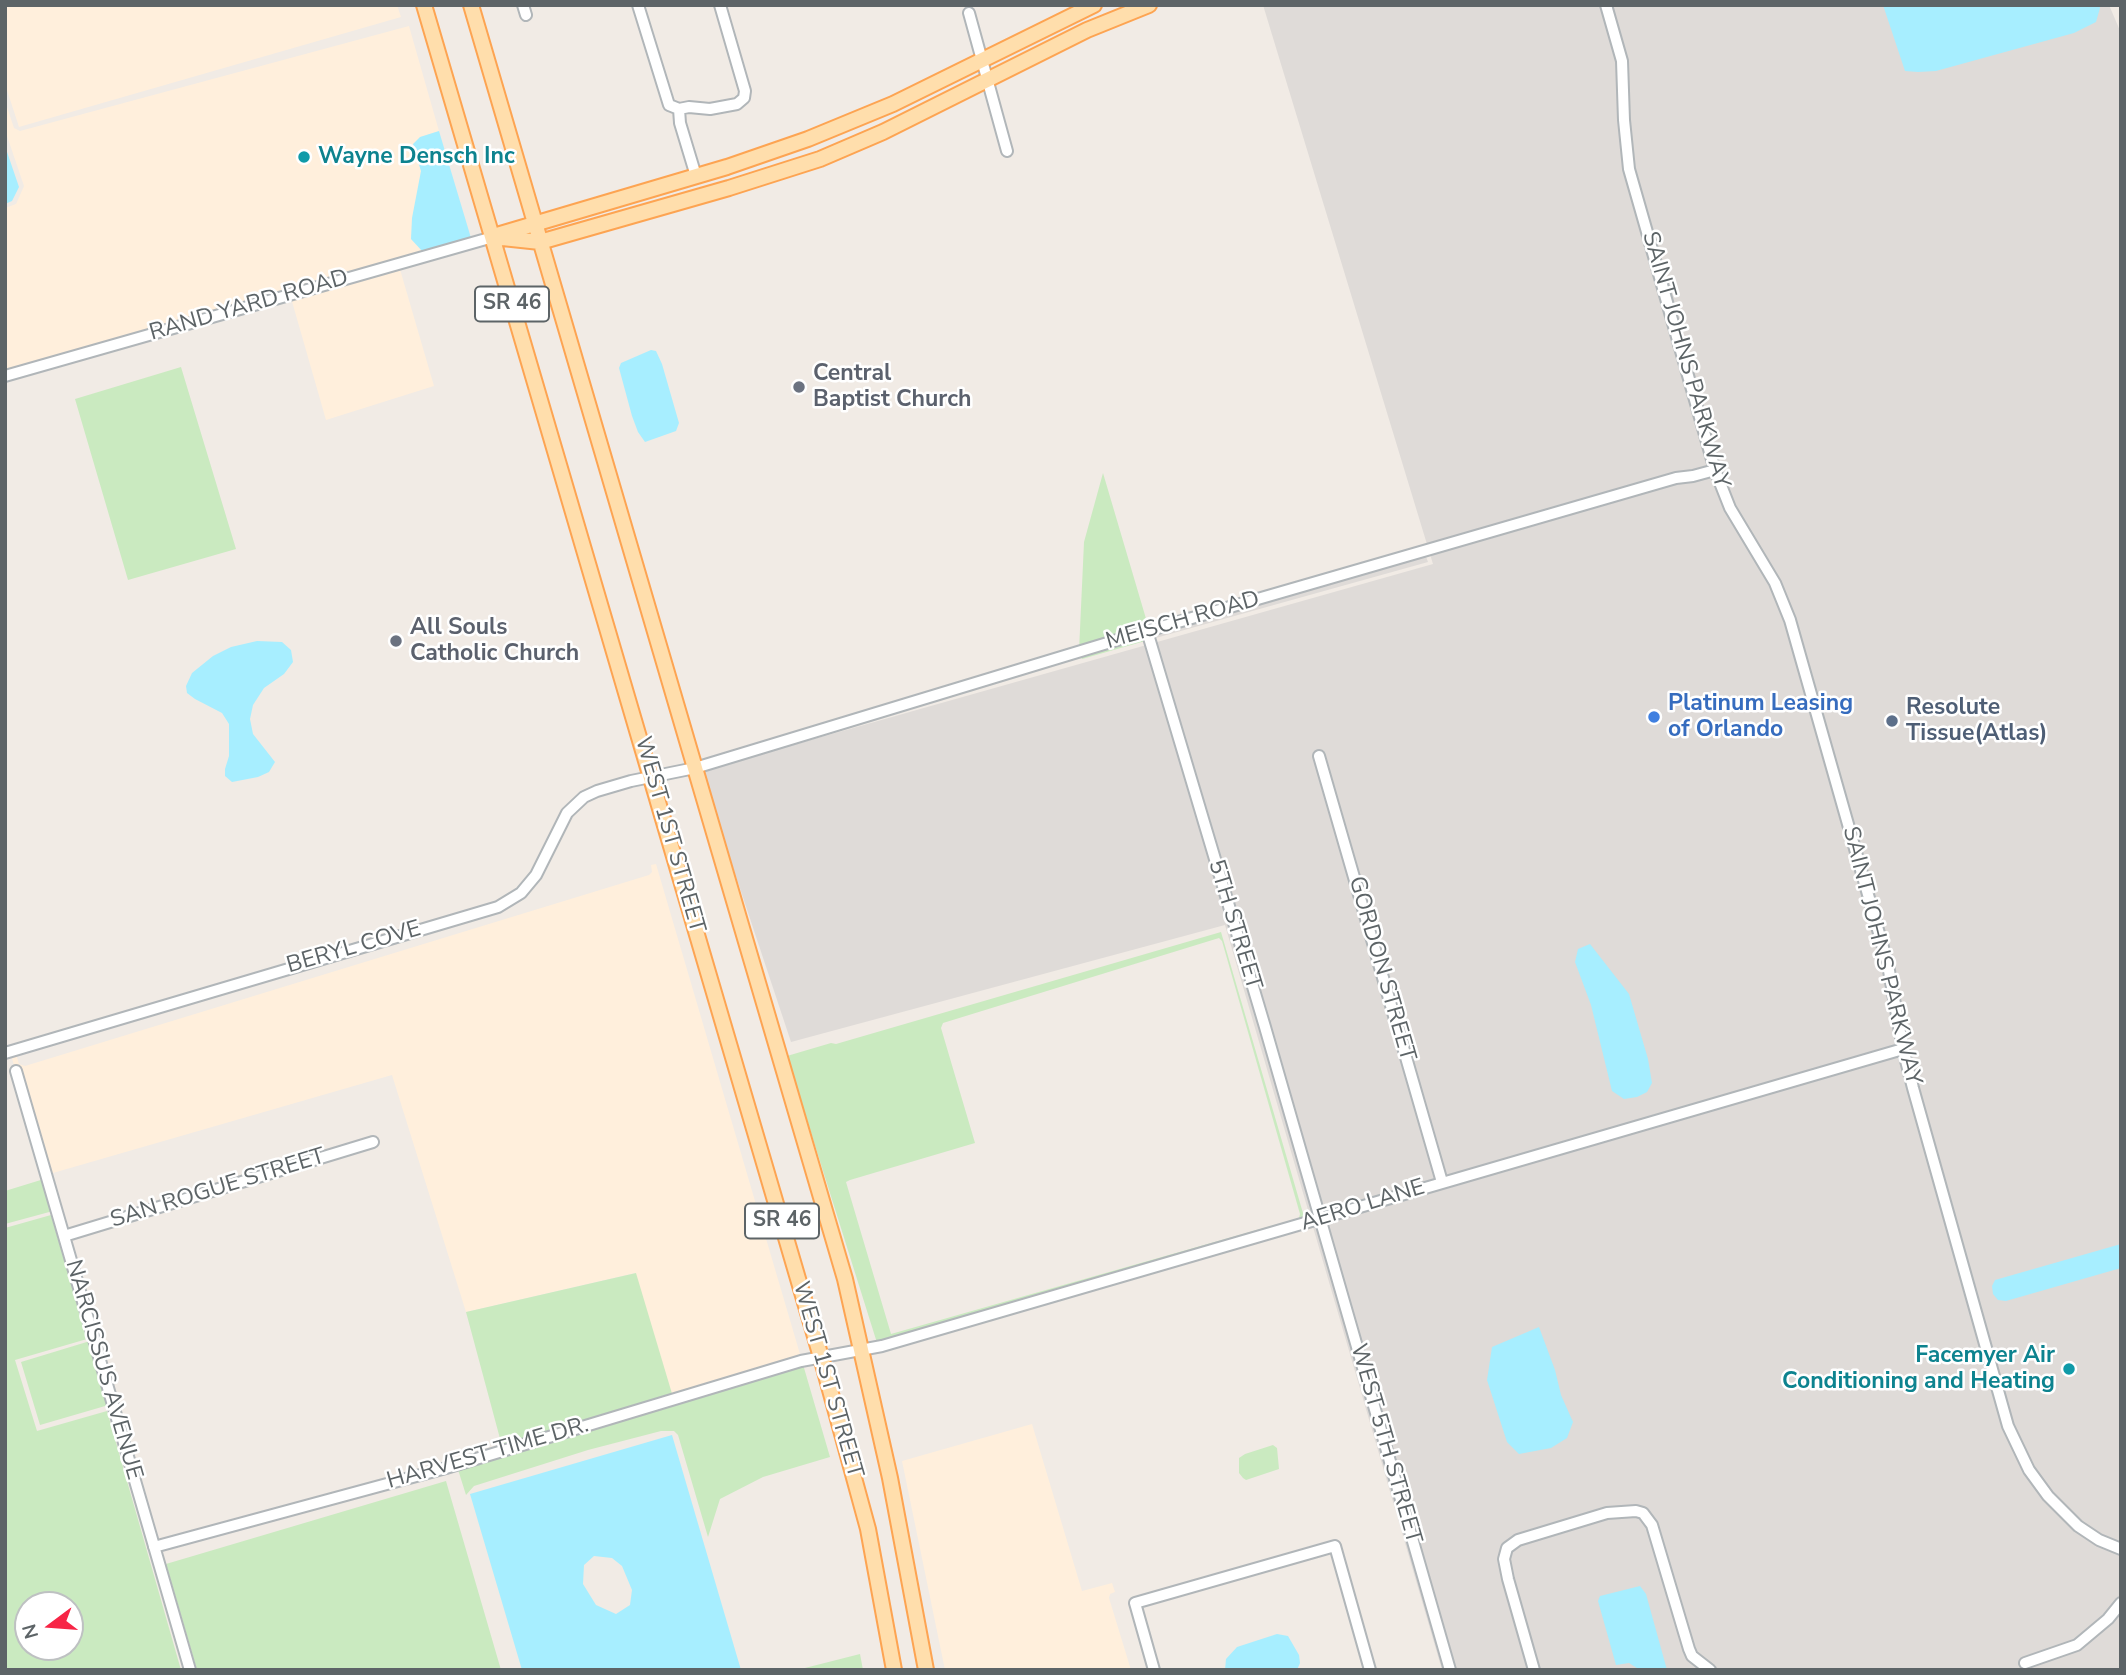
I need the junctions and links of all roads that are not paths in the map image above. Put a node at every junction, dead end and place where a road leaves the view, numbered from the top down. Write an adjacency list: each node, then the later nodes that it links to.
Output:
1 (424, 5): 15 (main road, WEST 1ST STREET / SR 46)
2 (471, 5): 14 (main road, WEST 1ST STREET / SR 46)
3 (638, 5): 11 (street)
4 (720, 5): 11 (street)
5 (1094, 5): 9 (main road)
6 (1149, 5): 10 (main road)
7 (1606, 5): 18 (street, SAINT JOHNS PARKWAY)
8 (969, 13): 9 (street)
9 (982, 59): 10 (street); 13 (main road)
10 (988, 80): 12 (street); 16 (main road)
11 (679, 109): 13 (street)
12 (1007, 152)
13 (696, 176): 14 (main road)
14 (535, 223): 15 (main road); 16 (main road, WEST 1ST STREET / SR 46)
15 (493, 237): 16 (main road); 17 (street, RAND YARD ROAD); 22 (main road, WEST 1ST STREET / SR 46)
16 (540, 242): 21 (main road, WEST 1ST STREET / SR 46)
17 (5, 376)
18 (1715, 470): 19 (street, MEISCH ROAD); 23 (street, SAINT JOHNS PARKWAY)
19 (1147, 631): 21 (street, MEISCH ROAD); 28 (street, 5TH STREET)
20 (1319, 756): 27 (street, GORDON STREET)
21 (695, 768): 22 (street, MEISCH ROAD); 30 (main road, WEST 1ST STREET / SR 46)
22 (652, 776): 24 (street, BERYL COVE); 31 (main road, WEST 1ST STREET / SR 46)
23 (1903, 1049): 27 (street, AERO LANE); 33 (street, SAINT JOHNS PARKWAY)
24 (5, 1052)
25 (16, 1071): 29 (street, NARCISSUS AVENUE)
26 (373, 1142): 29 (street, SAN ROGUE STREET)
27 (1442, 1182): 28 (street, AERO LANE)
28 (1319, 1218): 30 (street, AERO LANE); 42 (street, WEST 5TH STREET)
29 (64, 1236): 32 (street, NARCISSUS AVENUE)
30 (862, 1350): 31 (street, AERO LANE); 39 (main road, WEST 1ST STREET / SR 46)
31 (821, 1357): 32 (street, HARVEST TIME DR.); 38 (main road, WEST 1ST STREET / SR 46)
32 (154, 1547): 37 (street, NARCISSUS AVENUE)
33 (2121, 1549)
34 (2121, 1603): 35 (street)
35 (2025, 1663)
36 (1698, 1666): 43 (street); 44 (street)
37 (190, 1670)
38 (894, 1670)
39 (926, 1670)
40 (1154, 1670): 41 (street)
41 (1370, 1670)
42 (1450, 1670)
43 (1534, 1670)
44 (1710, 1670)

